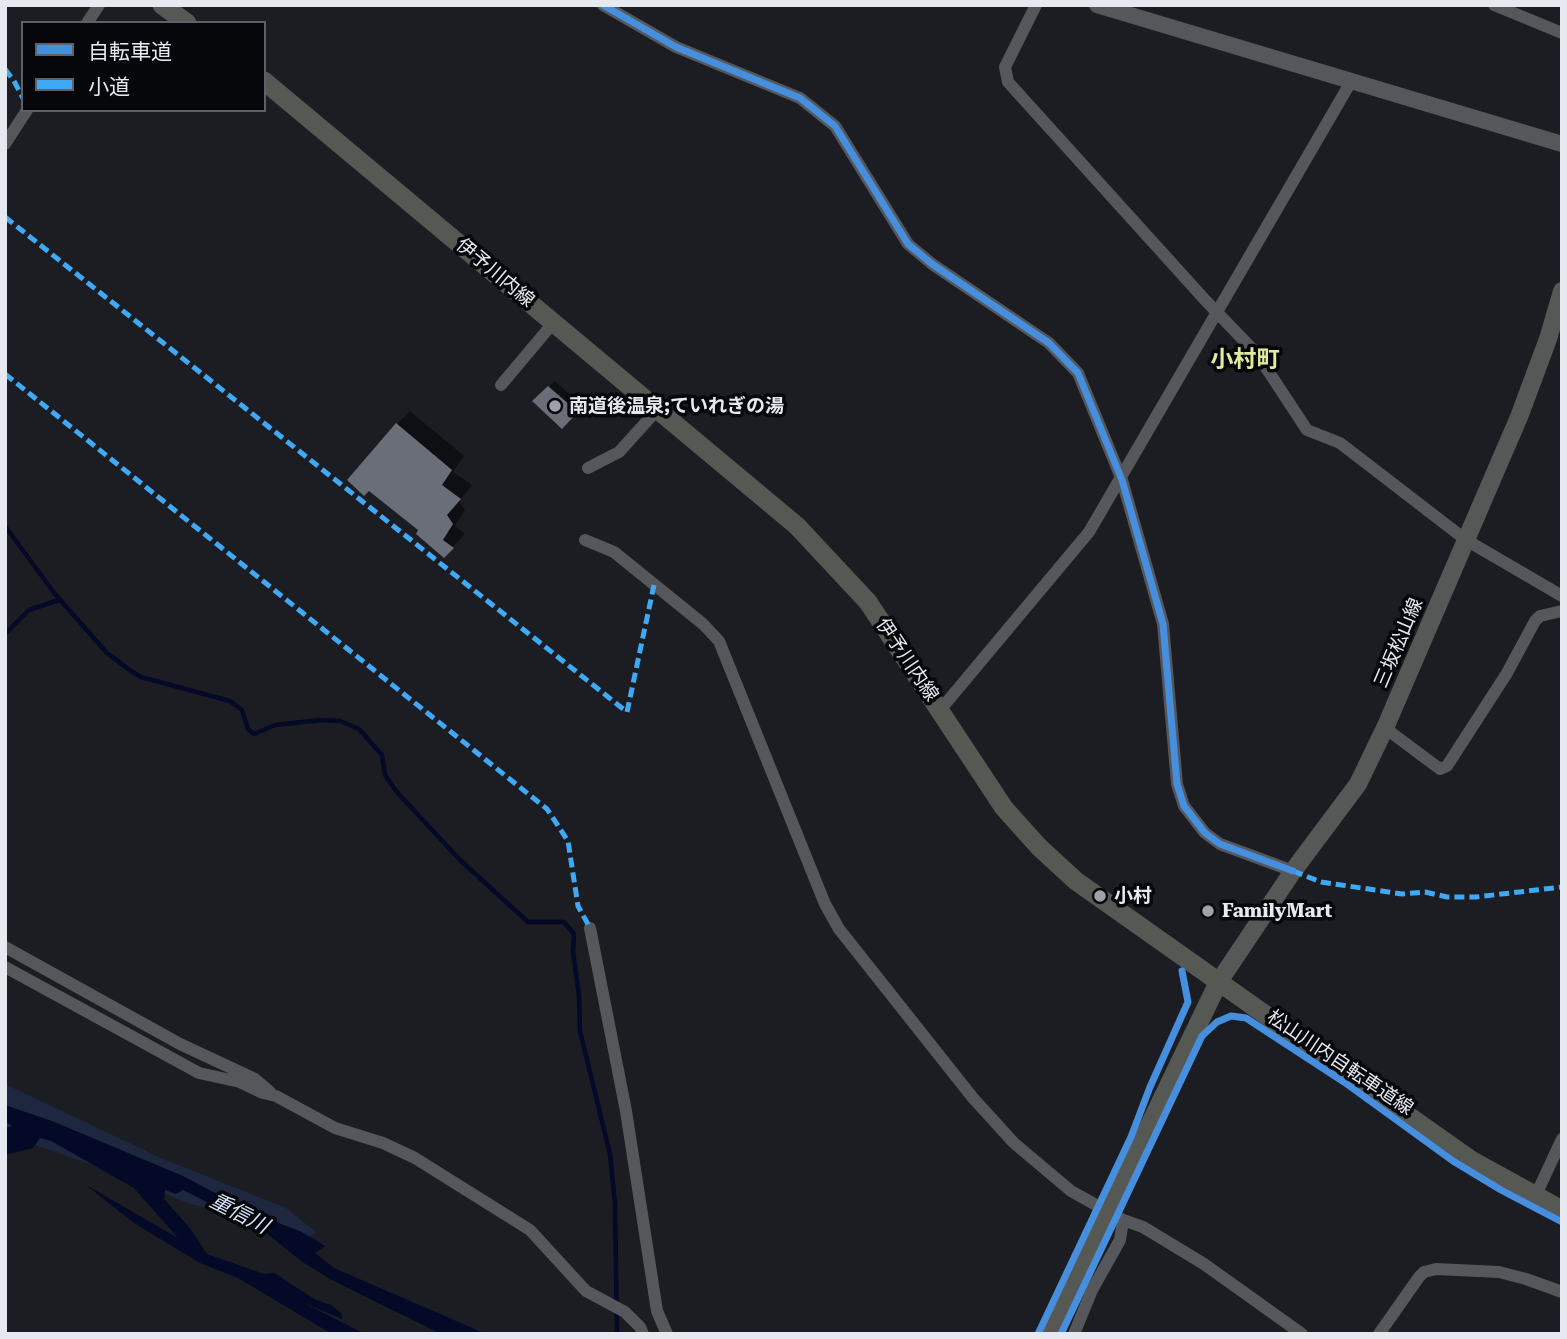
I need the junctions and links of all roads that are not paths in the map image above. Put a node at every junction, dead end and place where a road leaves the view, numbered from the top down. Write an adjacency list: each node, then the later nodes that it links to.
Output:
1 (99, 5): 7 (street)
2 (162, 5): 8 (main road)
3 (603, 5): 21 (street)
4 (1036, 5): 16 (street)
5 (1097, 5): 10 (street)
6 (1494, 5): 9 (street)
7 (88, 21)
8 (184, 21)
9 (1562, 33)
10 (1352, 80): 14 (street); 16 (street)
11 (266, 83): 17 (main road, 伊予川内線)
12 (26, 112): 13 (street)
13 (5, 144)
14 (1562, 144)
15 (1562, 291): 23 (main road, 三坂松山線)
16 (1217, 312): 21 (street); 23 (street)
17 (554, 322): 18 (street); 19 (main road, 伊予川内線)
18 (501, 385)
19 (658, 409): 20 (street); 26 (main road, 伊予川内線)
20 (587, 468)
21 (1122, 480): 26 (street); 28 (street)
22 (585, 540): 37 (street)
23 (1466, 540): 24 (street); 27 (main road, 三坂松山線)
24 (1562, 596)
25 (1562, 611): 27 (street)
26 (941, 709): 32 (main road, 伊予川内線)
27 (1385, 728): 28 (main road, 三坂松山線)
28 (1293, 871): 32 (main road, 三坂松山線)
29 (590, 928): 40 (street)
30 (5, 947): 33 (street)
31 (5, 967): 33 (street)
32 (1218, 983): 35 (main road, 伊予川内線); 37 (main road)
33 (276, 1096): 39 (street)
34 (1562, 1139): 35 (street)
35 (1535, 1197): 36 (main road, 伊予川内線)
36 (1562, 1210)
37 (1115, 1216): 41 (main road); 42 (street); 43 (street)
38 (1562, 1292): 44 (street)
39 (643, 1334)
40 (667, 1334)
41 (1049, 1334)
42 (1074, 1334)
43 (1302, 1334)
44 (1379, 1334)

